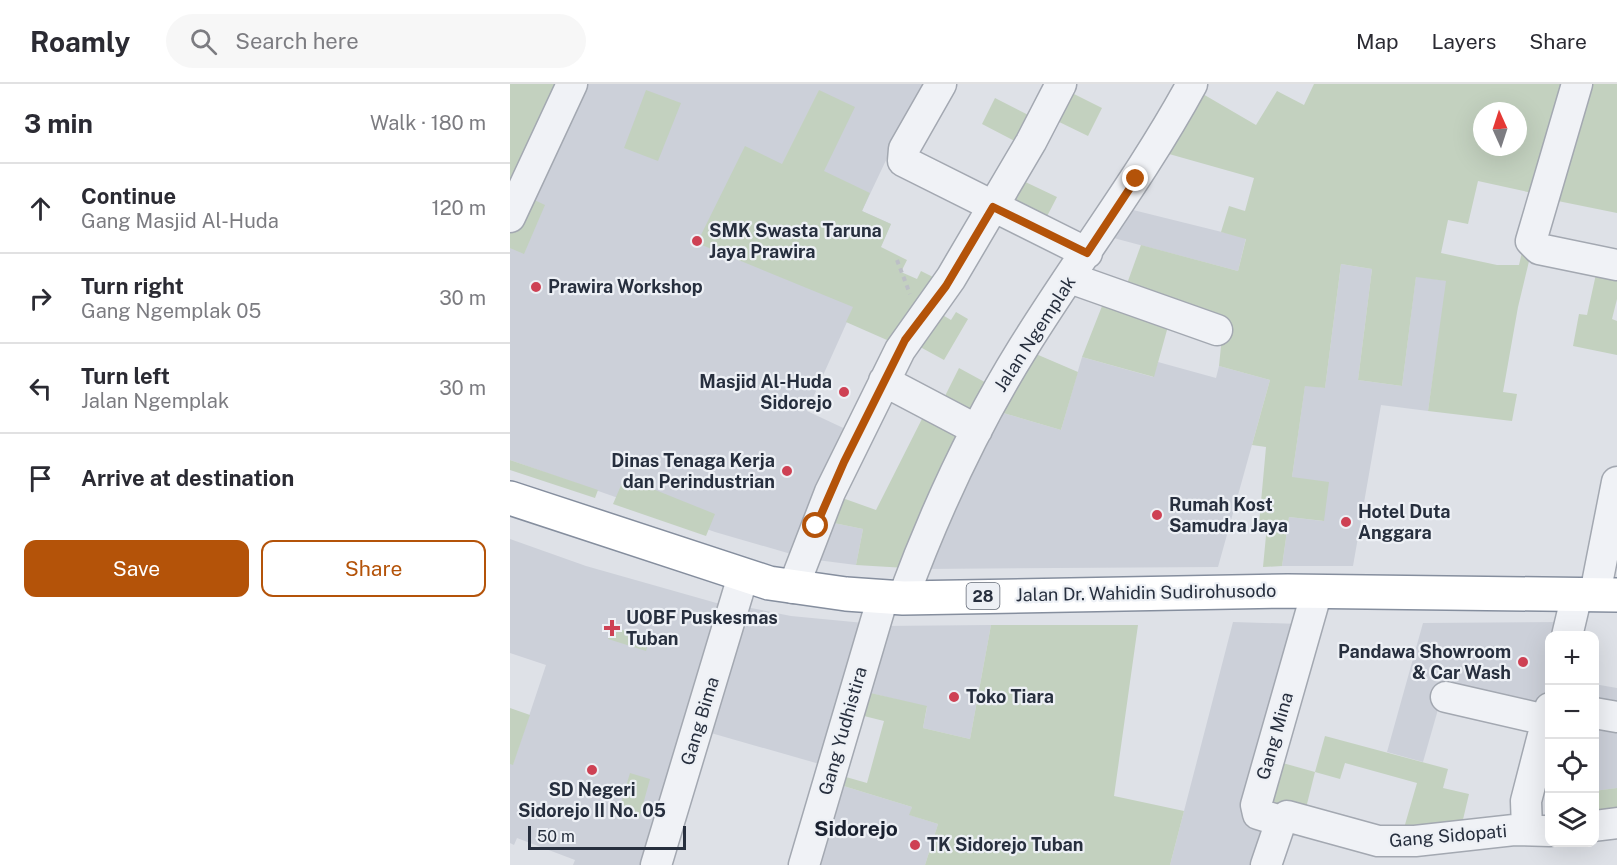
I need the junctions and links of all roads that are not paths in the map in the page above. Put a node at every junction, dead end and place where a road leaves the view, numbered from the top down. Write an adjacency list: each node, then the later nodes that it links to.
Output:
1 (572, 84): 7 (street)
2 (941, 84): 6 (street)
3 (1061, 84): 6 (street)
4 (1192, 84): 8 (street, Jalan Ngemplak)
5 (1577, 84): 9 (street)
6 (993, 207): 8 (street); 12 (street)
7 (510, 217)
8 (1087, 253): 10 (street, Jalan Ngemplak)
9 (1617, 265)
10 (1070, 278): 11 (street); 13 (street, Jalan Ngemplak)
11 (1217, 330)
12 (884, 381): 13 (street); 17 (street)
13 (976, 430): 20 (street, Jalan Ngemplak)
14 (1617, 482): 19 (street)
15 (511, 501): 16 (highway, Jalan Dr. Wahidin Sudirohusodo / 28)
16 (743, 576): 17 (highway, Jalan Dr. Wahidin Sudirohusodo / 28); 31 (street, Gang Bima)
17 (793, 588): 20 (highway, Jalan Dr. Wahidin Sudirohusodo / 28)
18 (1317, 591): 19 (highway, Jalan Dr. Wahidin Sudirohusodo / 28); 20 (highway, Jalan Dr. Wahidin Sudirohusodo / 28); 27 (street, Gang Mina)
19 (1596, 594): 21 (street)
20 (893, 597): 32 (street, Gang Yudhistira)
21 (1570, 631)
22 (1446, 697): 23 (street)
23 (1545, 714)
24 (1599, 714): 25 (street)
25 (1617, 717)
26 (1545, 726): 30 (street)
27 (1281, 821): 30 (street, Gang Sidopati); 33 (street)
28 (1617, 823): 29 (street)
29 (1599, 825)
30 (1538, 830)
31 (656, 865)
32 (804, 865)
33 (1266, 865)

